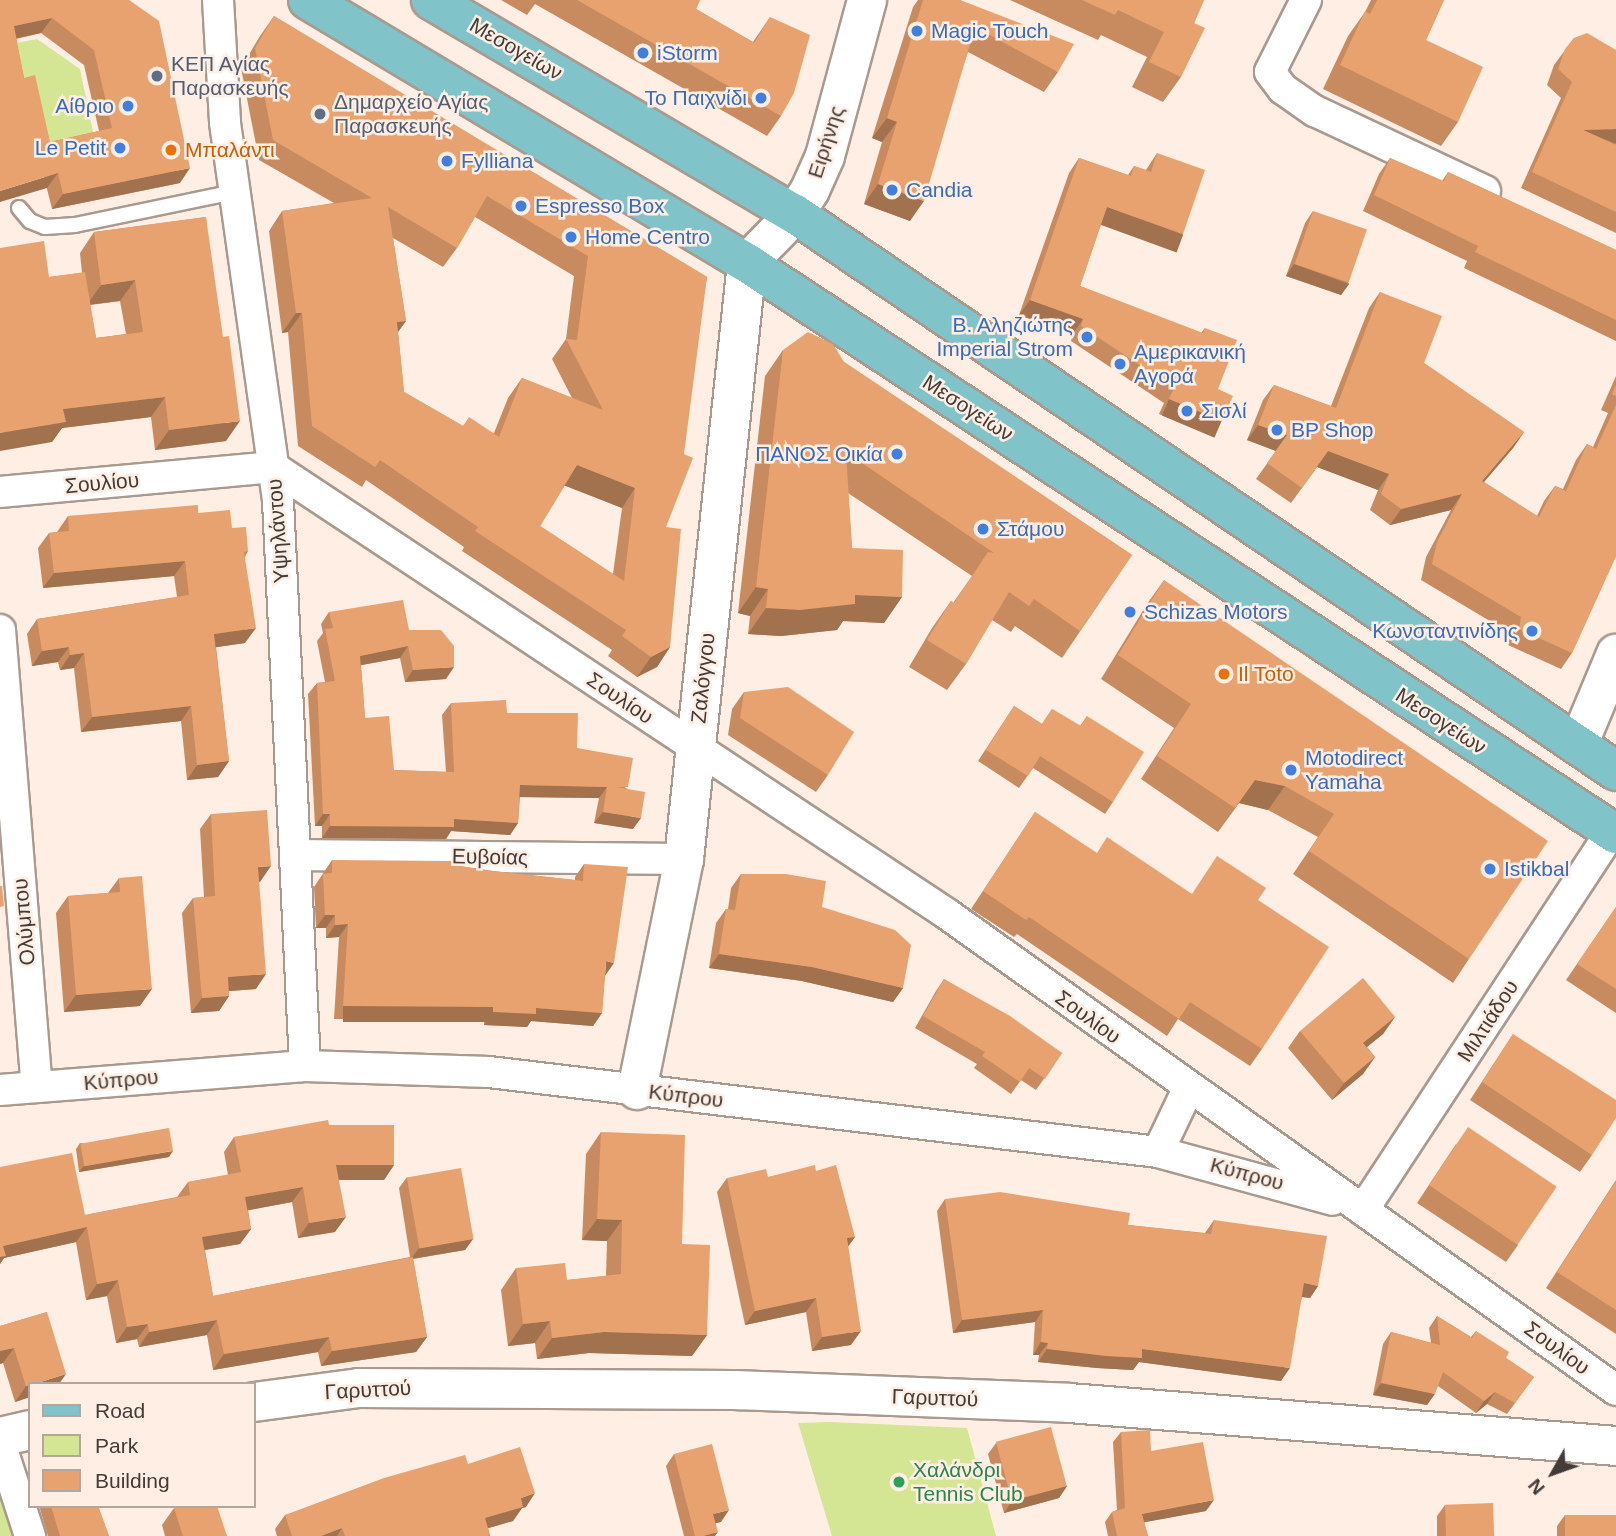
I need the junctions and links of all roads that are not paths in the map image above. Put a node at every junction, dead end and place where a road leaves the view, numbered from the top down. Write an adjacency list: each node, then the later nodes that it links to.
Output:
1 (218, 0): 6 (street, Υψηλάντου)
2 (308, 0): 10 (main road, Μεσογείων)
3 (431, 0): 9 (main road, Μεσογείων)
4 (867, 0): 9 (street, Ειρήνης)
5 (1306, 0): 7 (street)
6 (235, 192): 8 (lane); 11 (street, Υψηλάντου)
7 (1516, 205)
8 (19, 208)
9 (795, 214): 10 (street, Ειρήνης); 15 (main road, Μεσογείων)
10 (747, 262): 16 (street, Ζαλόγγου); 18 (main road, Μεσογείων)
11 (273, 467): 12 (street, Σουλίου); 16 (street, Σουλίου); 19 (street, Υψηλάντου)
12 (0, 492)
13 (0, 630): 22 (street, Ολύμπου)
14 (1616, 654): 15 (street)
15 (1578, 745): 17 (main road, Μεσογείων)
16 (696, 748): 20 (street, Ζαλόγγου); 23 (street, Σουλίου)
17 (1616, 771)
18 (1614, 833): 27 (street, Μιλτιάδου)
19 (295, 855): 20 (street, Ευβοίας); 21 (street, Υψηλάντου)
20 (684, 859): 25 (street, Ζαλόγγου)
21 (305, 1066): 22 (street, Κύπρου); 25 (street, Κύπρου)
22 (37, 1087): 24 (street, Κύπρου)
23 (1188, 1088): 26 (street); 27 (street, Σουλίου)
24 (0, 1090)
25 (637, 1090): 26 (street, Κύπρου)
26 (1158, 1152): 27 (street, Κύπρου)
27 (1363, 1210): 28 (street, Σουλίου)
28 (1616, 1390)
29 (256, 1402): 33 (street, Γαρυττού)
30 (28, 1430): 31 (street)
31 (0, 1437)
32 (0, 1443): 34 (street)
33 (1616, 1446)
34 (30, 1536)

